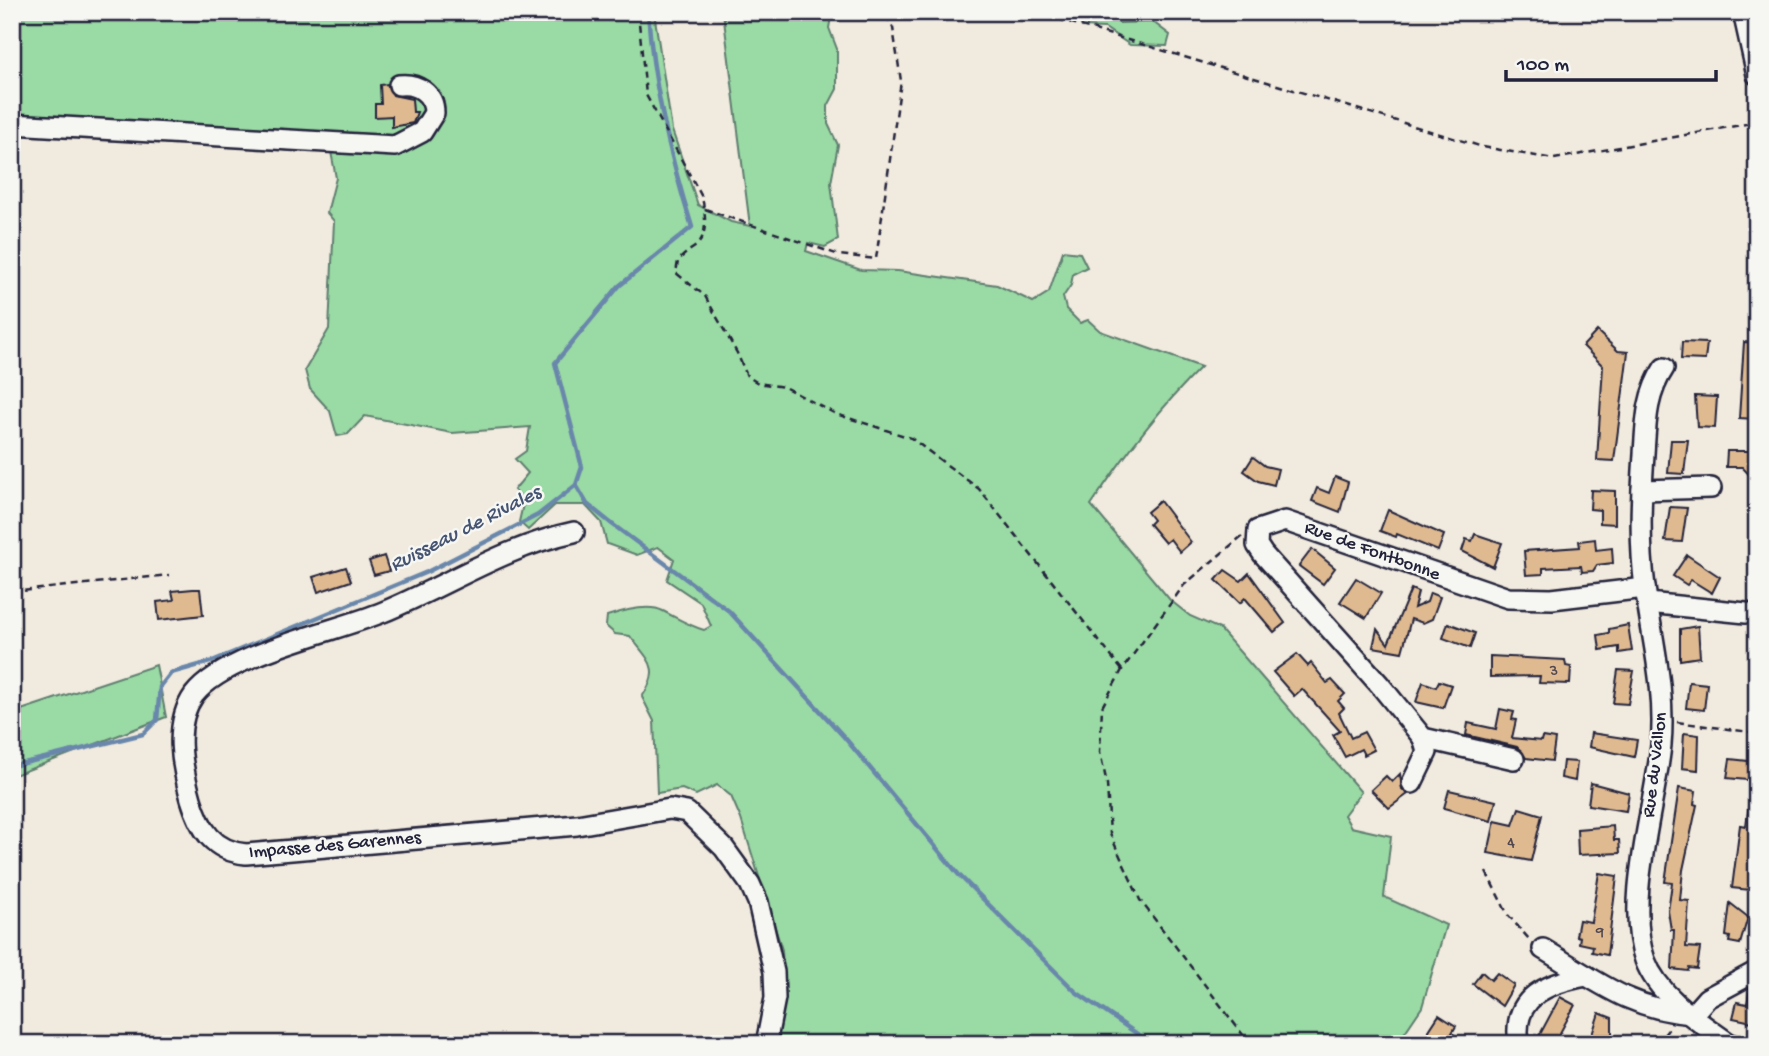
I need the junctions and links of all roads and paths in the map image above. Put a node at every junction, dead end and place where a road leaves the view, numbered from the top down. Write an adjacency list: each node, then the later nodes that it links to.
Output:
1 (638, 12): 9 (path)
2 (884, 12): 9 (path)
3 (1034, 12): 7 (path)
4 (1743, 12): 5 (street)
5 (1757, 75)
6 (398, 85): 8 (street)
7 (1757, 122)
8 (12, 124)
9 (705, 209): 19 (path)
10 (1664, 368): 12 (street, Rue du Vallon)
11 (1711, 488): 12 (street)
12 (1642, 490): 17 (street, Rue du Vallon)
13 (1258, 530): 17 (street, Rue de Fontbonne); 19 (path); 22 (street)
14 (574, 532): 30 (street, Impasse des Garennes)
15 (169, 575): 16 (path)
16 (12, 592)
17 (1646, 595): 18 (street, Rue de Fontbonne); 20 (street, Rue du Vallon)
18 (1746, 613)
19 (1122, 670): 31 (path)
20 (1663, 721): 21 (path); 29 (street, Rue du Vallon)
21 (1757, 733)
22 (1423, 738): 23 (street); 24 (street)
23 (1514, 759)
24 (1412, 783)
25 (1486, 872): 26 (path)
26 (1543, 949): 28 (street)
27 (1757, 971): 29 (street)
28 (1587, 976): 29 (street); 32 (street)
29 (1693, 1014): 33 (street, Rue du Vallon)
30 (766, 1044)
31 (1250, 1044)
32 (1520, 1044)
33 (1730, 1044)

